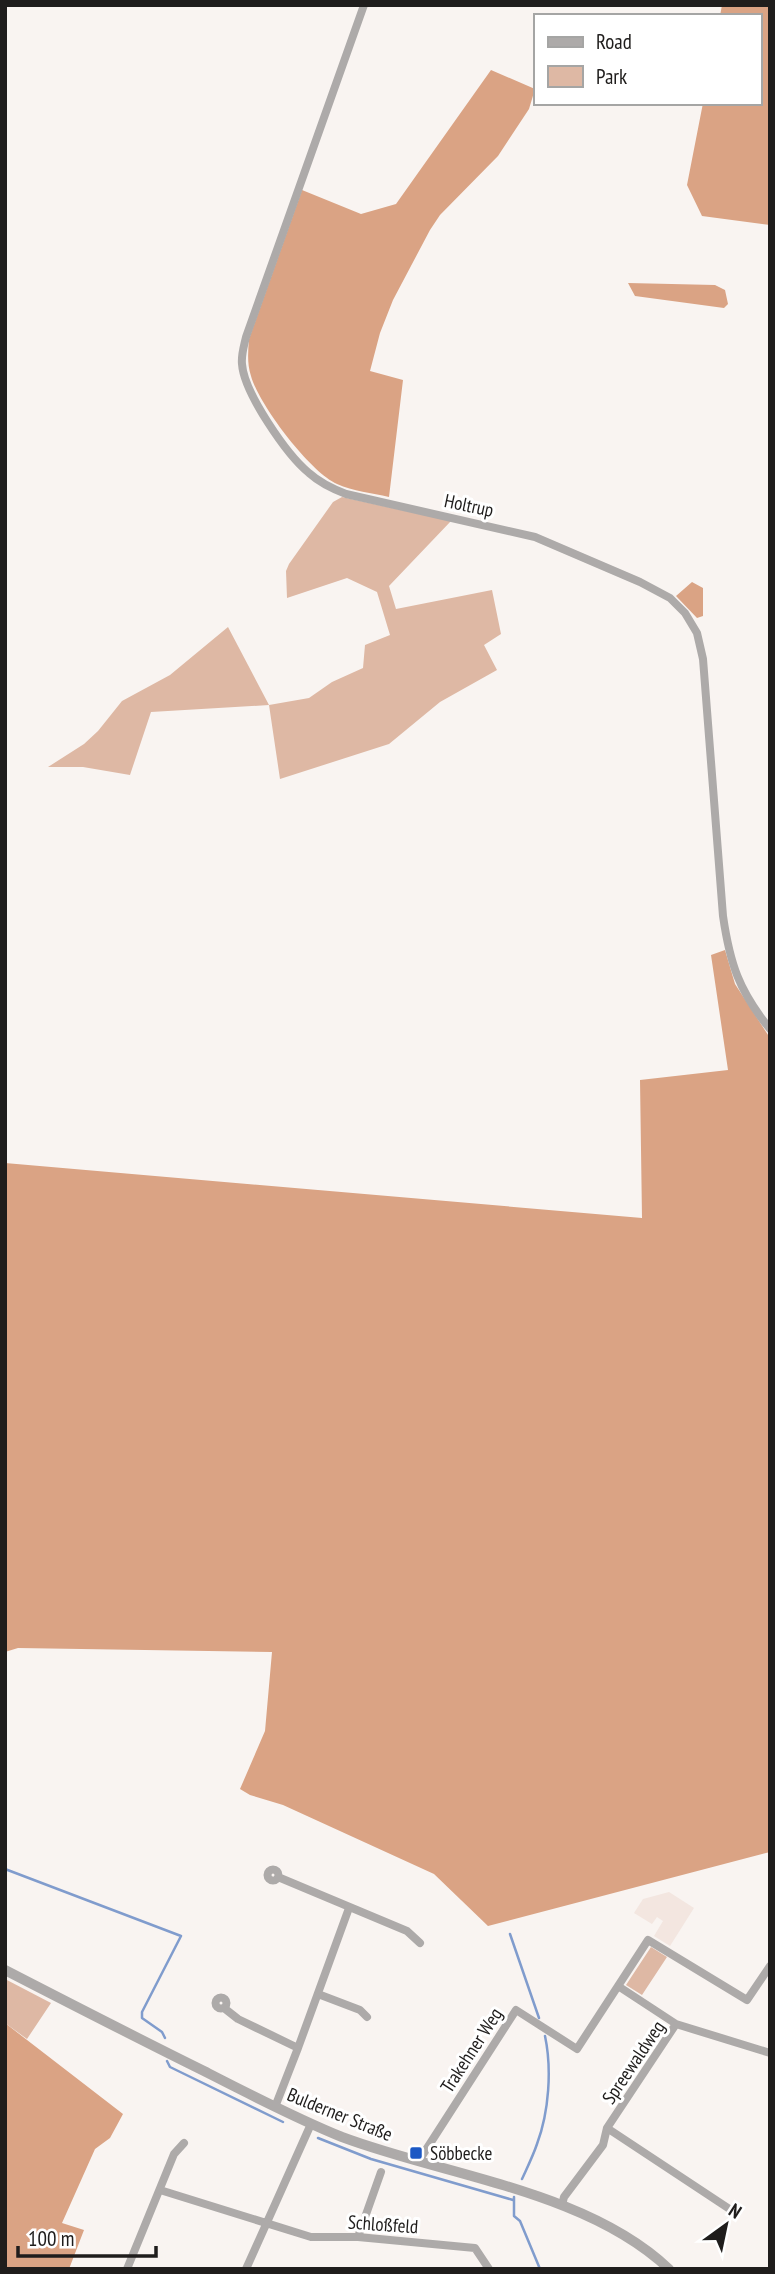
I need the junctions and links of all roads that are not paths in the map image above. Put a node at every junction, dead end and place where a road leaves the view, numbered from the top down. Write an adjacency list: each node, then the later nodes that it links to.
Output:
1 (364, 5): 2 (street, Holtrup)
2 (770, 1030)
3 (278, 1877): 4 (street)
4 (349, 1908): 5 (street); 9 (street)
5 (420, 1943)
6 (770, 1966): 8 (street, Trakehner Weg)
7 (5, 1970): 15 (street, Bulderner Straße)
8 (618, 1986): 12 (street); 19 (street, Trakehner Weg)
9 (318, 1994): 11 (street); 13 (street)
10 (224, 2008): 13 (street)
11 (367, 2017)
12 (676, 2024): 14 (street, Spreewaldweg); 17 (street, Spreewaldweg)
13 (298, 2048): 15 (street)
14 (770, 2053)
15 (275, 2107): 16 (street, Bulderner Straße)
16 (311, 2123): 19 (street, Bulderner Straße); 24 (street)
17 (607, 2128): 22 (street, Spreewaldweg); 23 (street, Spreewaldweg)
18 (184, 2143): 21 (street)
19 (420, 2162): 22 (street, Bulderner Straße)
20 (381, 2172): 25 (street)
21 (160, 2190): 24 (street, Schloßfeld); 26 (street)
22 (562, 2205): 29 (street, Bulderner Straße)
23 (728, 2208)
24 (265, 2223): 25 (street, Schloßfeld); 27 (street)
25 (358, 2237): 28 (street, Schloßfeld)
26 (127, 2269)
27 (246, 2269)
28 (489, 2269)
29 (669, 2269)

